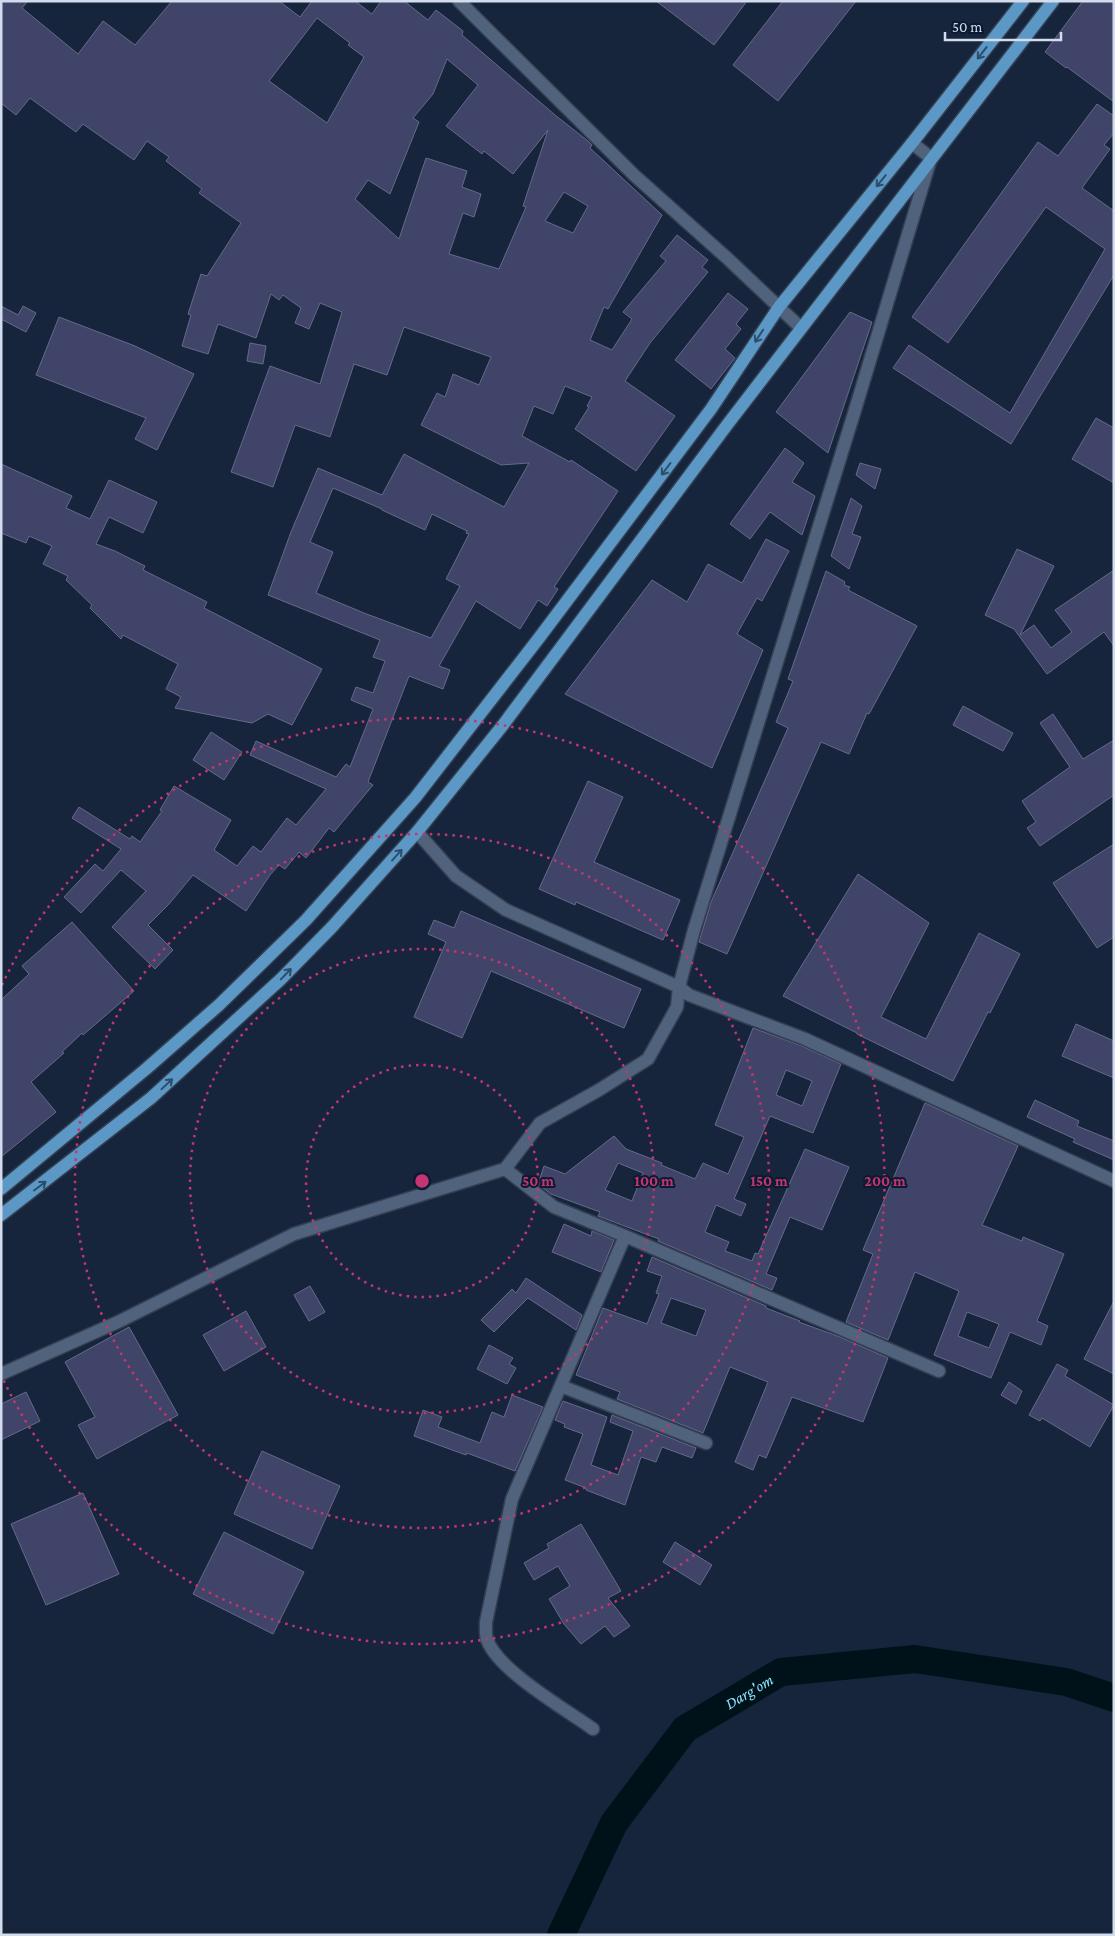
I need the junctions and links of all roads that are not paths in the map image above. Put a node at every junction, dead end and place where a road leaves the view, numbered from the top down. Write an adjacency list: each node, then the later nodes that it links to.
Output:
1 (458, 1): 6 (street)
2 (1023, 1): 4 (main road, one-way to 4)
3 (1053, 1): 5 (main road)
4 (912, 143): 5 (street); 6 (main road, one-way to 6)
5 (931, 158): 7 (main road); 11 (street)
6 (779, 307): 7 (street); 8 (main road, one-way to 8)
7 (801, 328): 9 (main road)
8 (612, 542): 9 (main road); 14 (main road)
9 (630, 554): 10 (main road)
10 (416, 832): 11 (street); 15 (main road, one-way to 10)
11 (679, 988): 12 (street); 13 (street)
12 (505, 1169): 16 (street); 18 (street)
13 (1114, 1181)
14 (1, 1189)
15 (1, 1215)
16 (625, 1236): 17 (street); 19 (street)
17 (939, 1371)
18 (1, 1374)
19 (561, 1386): 20 (street); 21 (street)
20 (706, 1442)
21 (593, 1729)

